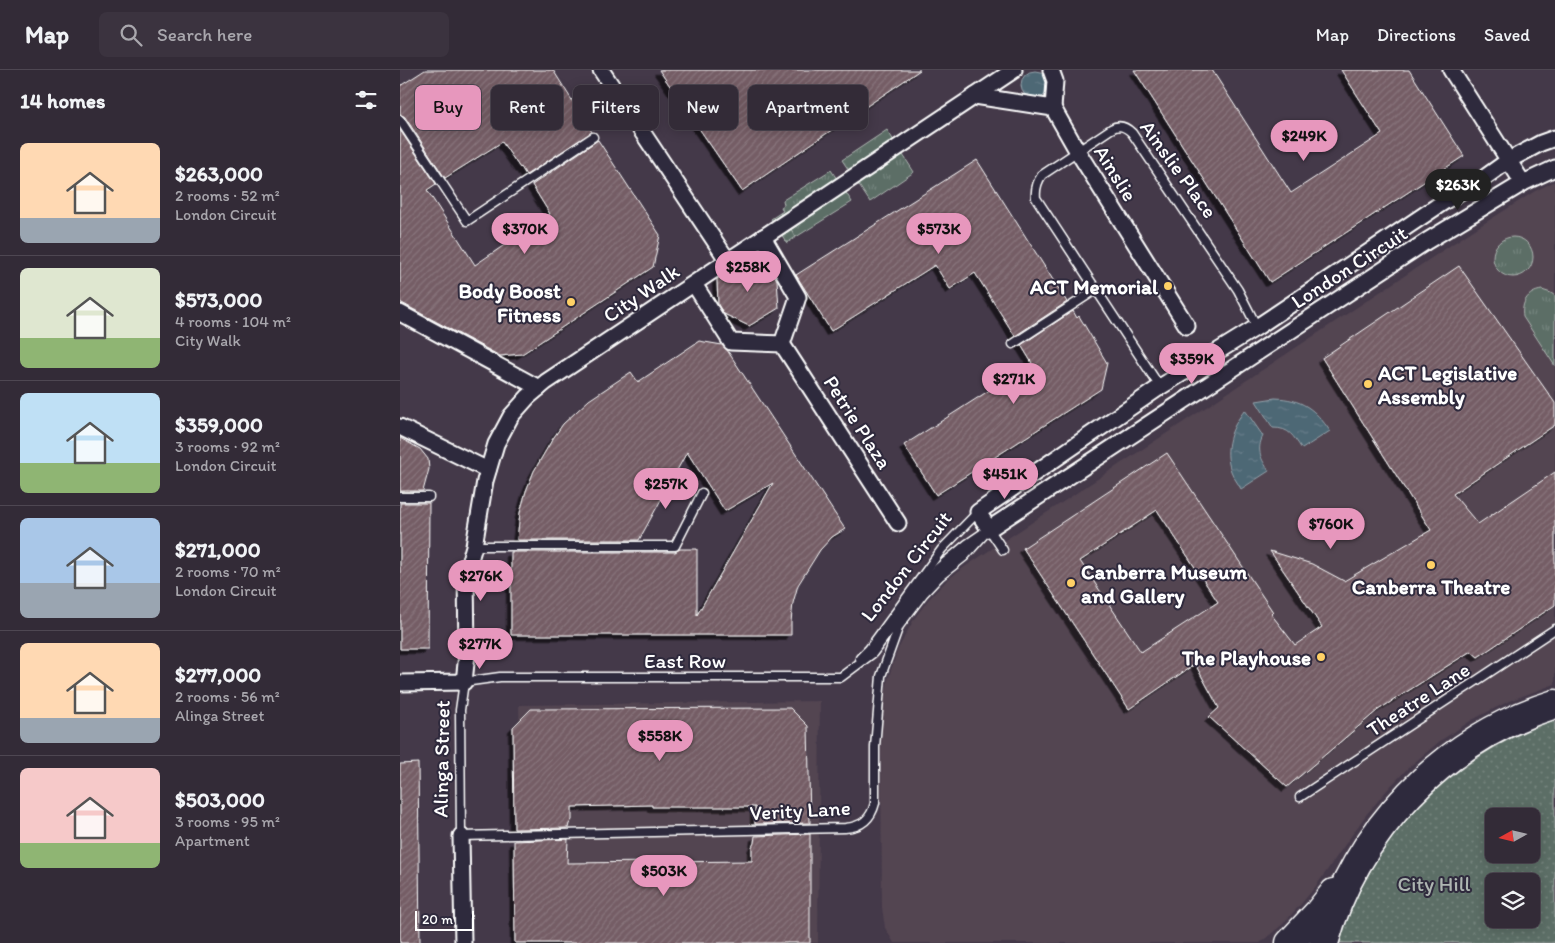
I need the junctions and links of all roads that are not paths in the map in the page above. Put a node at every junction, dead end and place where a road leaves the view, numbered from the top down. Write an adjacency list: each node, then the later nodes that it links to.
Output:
1 (601, 70): 15 (street)
2 (1014, 70): 5 (street, City Walk)
3 (1051, 70): 6 (street)
4 (1451, 70): 11 (street)
5 (975, 96): 6 (street); 14 (street, City Walk)
6 (1053, 108): 10 (street, Ainslie)
7 (400, 120): 8 (lane)
8 (594, 137)
9 (1555, 138): 11 (street, London Circuit)
10 (1078, 152): 17 (lane, Ainslie Place); 19 (street, Ainslie); 20 (lane, Ainslie Place)
11 (1509, 160): 13 (street); 20 (street, London Circuit)
12 (1555, 168): 13 (street, London Circuit)
13 (1523, 184): 23 (street, London Circuit)
14 (763, 237): 15 (street, City Walk); 21 (street)
15 (728, 261): 16 (street, City Walk)
16 (694, 284): 21 (street); 25 (street, City Walk)
17 (1096, 289): 22 (lane); 24 (lane, Ainslie Place)
18 (400, 313): 25 (street)
19 (1187, 326)
20 (1258, 326): 23 (street); 24 (street, London Circuit)
21 (782, 344): 33 (street, Petrie Plaza)
22 (1012, 344)
23 (1246, 360): 26 (street, London Circuit)
24 (1160, 387): 26 (street); 32 (street, London Circuit)
25 (539, 388): 28 (street, City Walk)
26 (1203, 388): 34 (street, London Circuit)
27 (400, 427): 28 (street)
28 (488, 470): 35 (street, City Walk)
29 (702, 492): 35 (lane)
30 (400, 497): 31 (lane)
31 (428, 497)
32 (978, 512): 34 (street); 38 (lane, London Circuit)
33 (898, 523)
34 (989, 529): 36 (lane); 38 (lane, London Circuit); 44 (lane, Verity Lane)
35 (474, 546): 39 (street, Alinga Street)
36 (1003, 550)
37 (1555, 629): 42 (lane, Theatre Lane)
38 (840, 677): 39 (lane, East Row)
39 (464, 682): 40 (street); 44 (lane, Alinga Street)
40 (400, 683)
41 (1555, 704): 43 (highway)
42 (1300, 797)
43 (1386, 821): 46 (highway); 47 (highway)
44 (461, 836): 45 (street, Alinga Street)
45 (463, 943)
46 (1290, 943)
47 (1324, 943)

